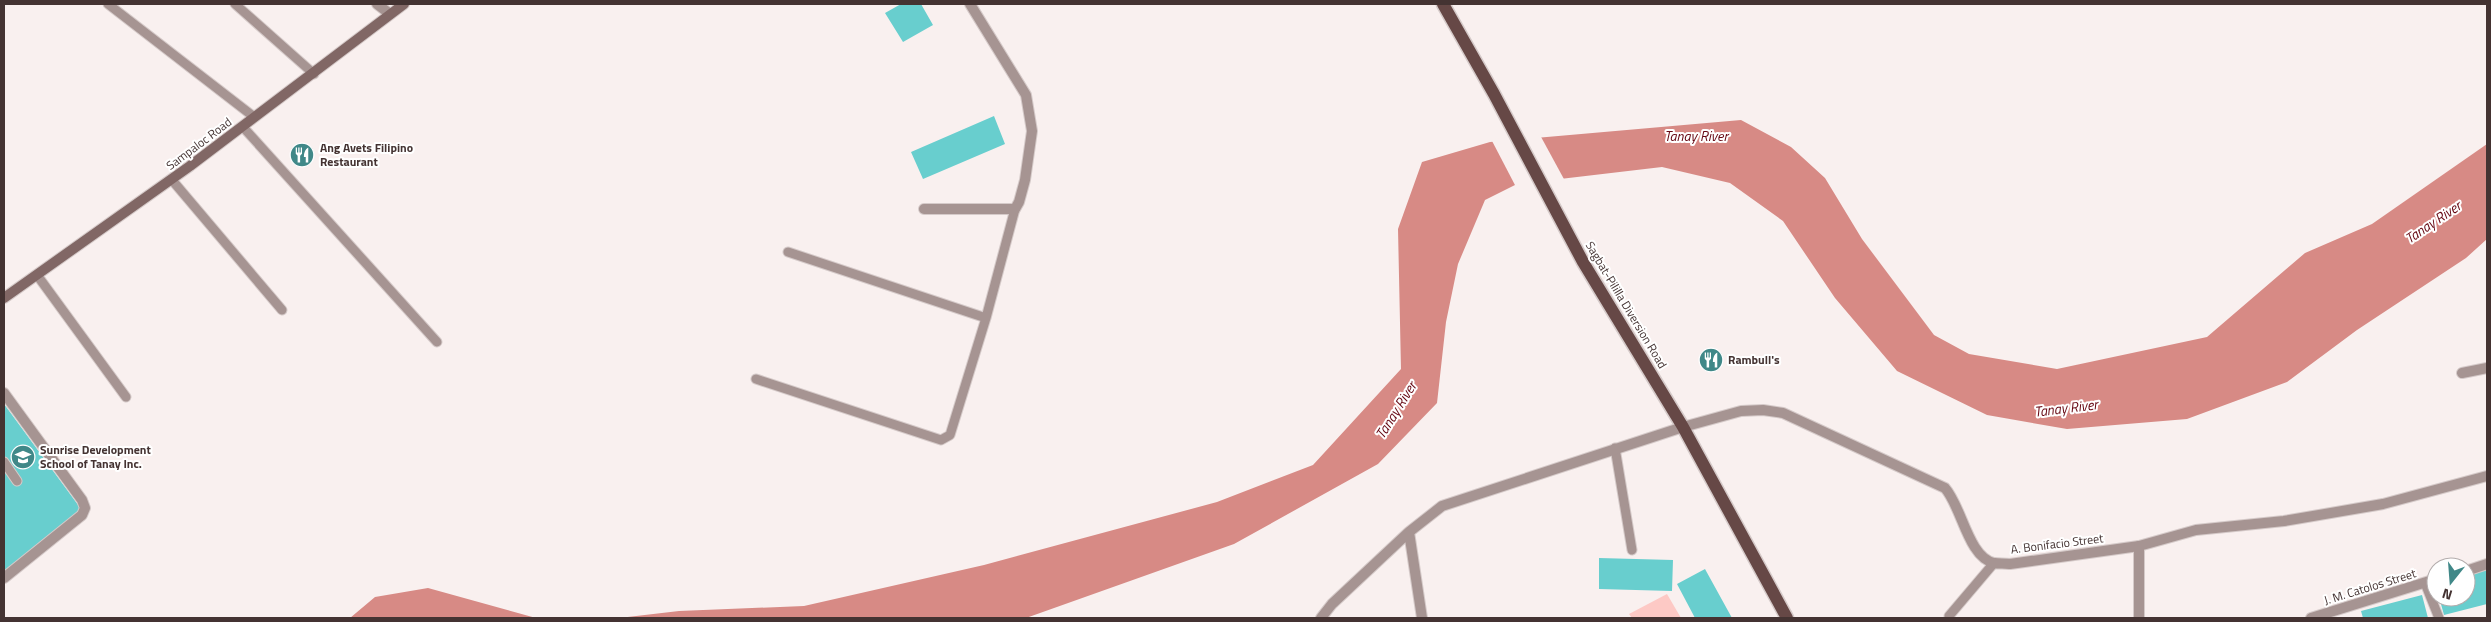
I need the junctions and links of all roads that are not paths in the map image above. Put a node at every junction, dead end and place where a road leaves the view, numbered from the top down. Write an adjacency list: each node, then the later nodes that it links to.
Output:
1 (108, 4): 9 (lane)
2 (235, 4): 8 (lane)
3 (377, 4): 7 (street)
4 (404, 4): 7 (main road, Sampaloc Road)
5 (970, 4): 13 (street)
6 (1443, 4): 25 (main road, Sagbat-Pililla Diversion Road)
7 (390, 14): 8 (main road, Sampaloc Road)
8 (314, 74): 9 (main road, Sampaloc Road)
9 (254, 117): 10 (main road, Sampaloc Road)
10 (243, 127): 11 (main road, Sampaloc Road); 19 (lane)
11 (172, 180): 15 (main road, Sampaloc Road); 17 (lane)
12 (924, 209): 13 (street)
13 (1015, 209): 18 (lane)
14 (788, 252): 18 (lane)
15 (37, 274): 16 (main road, Sampaloc Road); 24 (lane)
16 (4, 298)
17 (282, 310)
18 (986, 318): 22 (lane)
19 (437, 342)
20 (2487, 368): 21 (street)
21 (2462, 373)
22 (756, 378)
23 (4, 393): 34 (street)
24 (126, 397)
25 (1683, 427): 26 (street); 33 (street); 39 (main road, Sagbat-Pililla Diversion Road)
26 (1615, 448): 30 (street); 32 (lane)
27 (4, 462): 29 (lane)
28 (2487, 476): 31 (street, A. Bonifacio Street)
29 (17, 481)
30 (1409, 532): 37 (street); 38 (street)
31 (2138, 546): 33 (street, A. Bonifacio Street); 40 (street)
32 (1632, 550)
33 (1994, 563): 36 (lane)
34 (4, 578)
35 (2425, 583): 41 (street, J. M. Catolos Street); 42 (lane)
36 (1949, 616)
37 (1321, 618)
38 (1422, 618)
39 (1787, 618)
40 (2139, 618)
41 (2311, 618)
42 (2438, 618)

